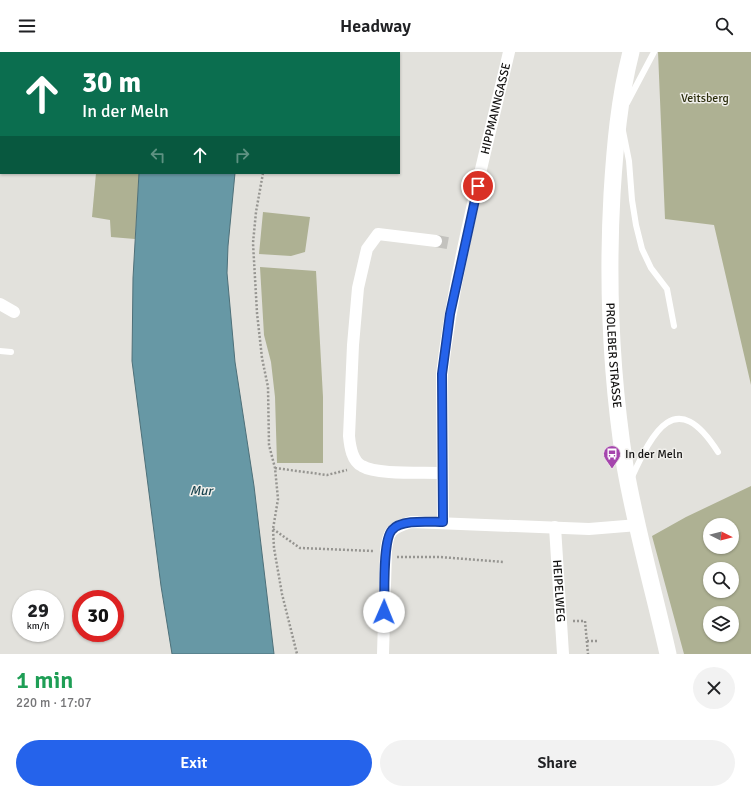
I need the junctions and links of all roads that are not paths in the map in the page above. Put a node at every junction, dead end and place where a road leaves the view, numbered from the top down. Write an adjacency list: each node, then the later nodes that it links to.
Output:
1 (509, 52): 12 (street, HIPPMANNGASSE)
2 (631, 52): 4 (main road, PROLEBER STRASSE)
3 (654, 52): 4 (lane)
4 (619, 117): 8 (lane); 13 (main road, PROLEBER STRASSE)
5 (436, 241): 12 (street)
6 (0, 304): 7 (street)
7 (14, 312)
8 (674, 326)
9 (0, 351): 10 (lane)
10 (11, 352)
11 (718, 452): 13 (lane)
12 (442, 472): 14 (street, HIPPMANNGASSE)
13 (629, 484): 15 (main road, PROLEBER STRASSE)
14 (443, 522): 16 (street); 17 (street)
15 (638, 525): 16 (street); 19 (main road, PROLEBER STRASSE)
16 (555, 527): 18 (street, HEIPELWEG)
17 (383, 654)
18 (563, 654)
19 (668, 654)

